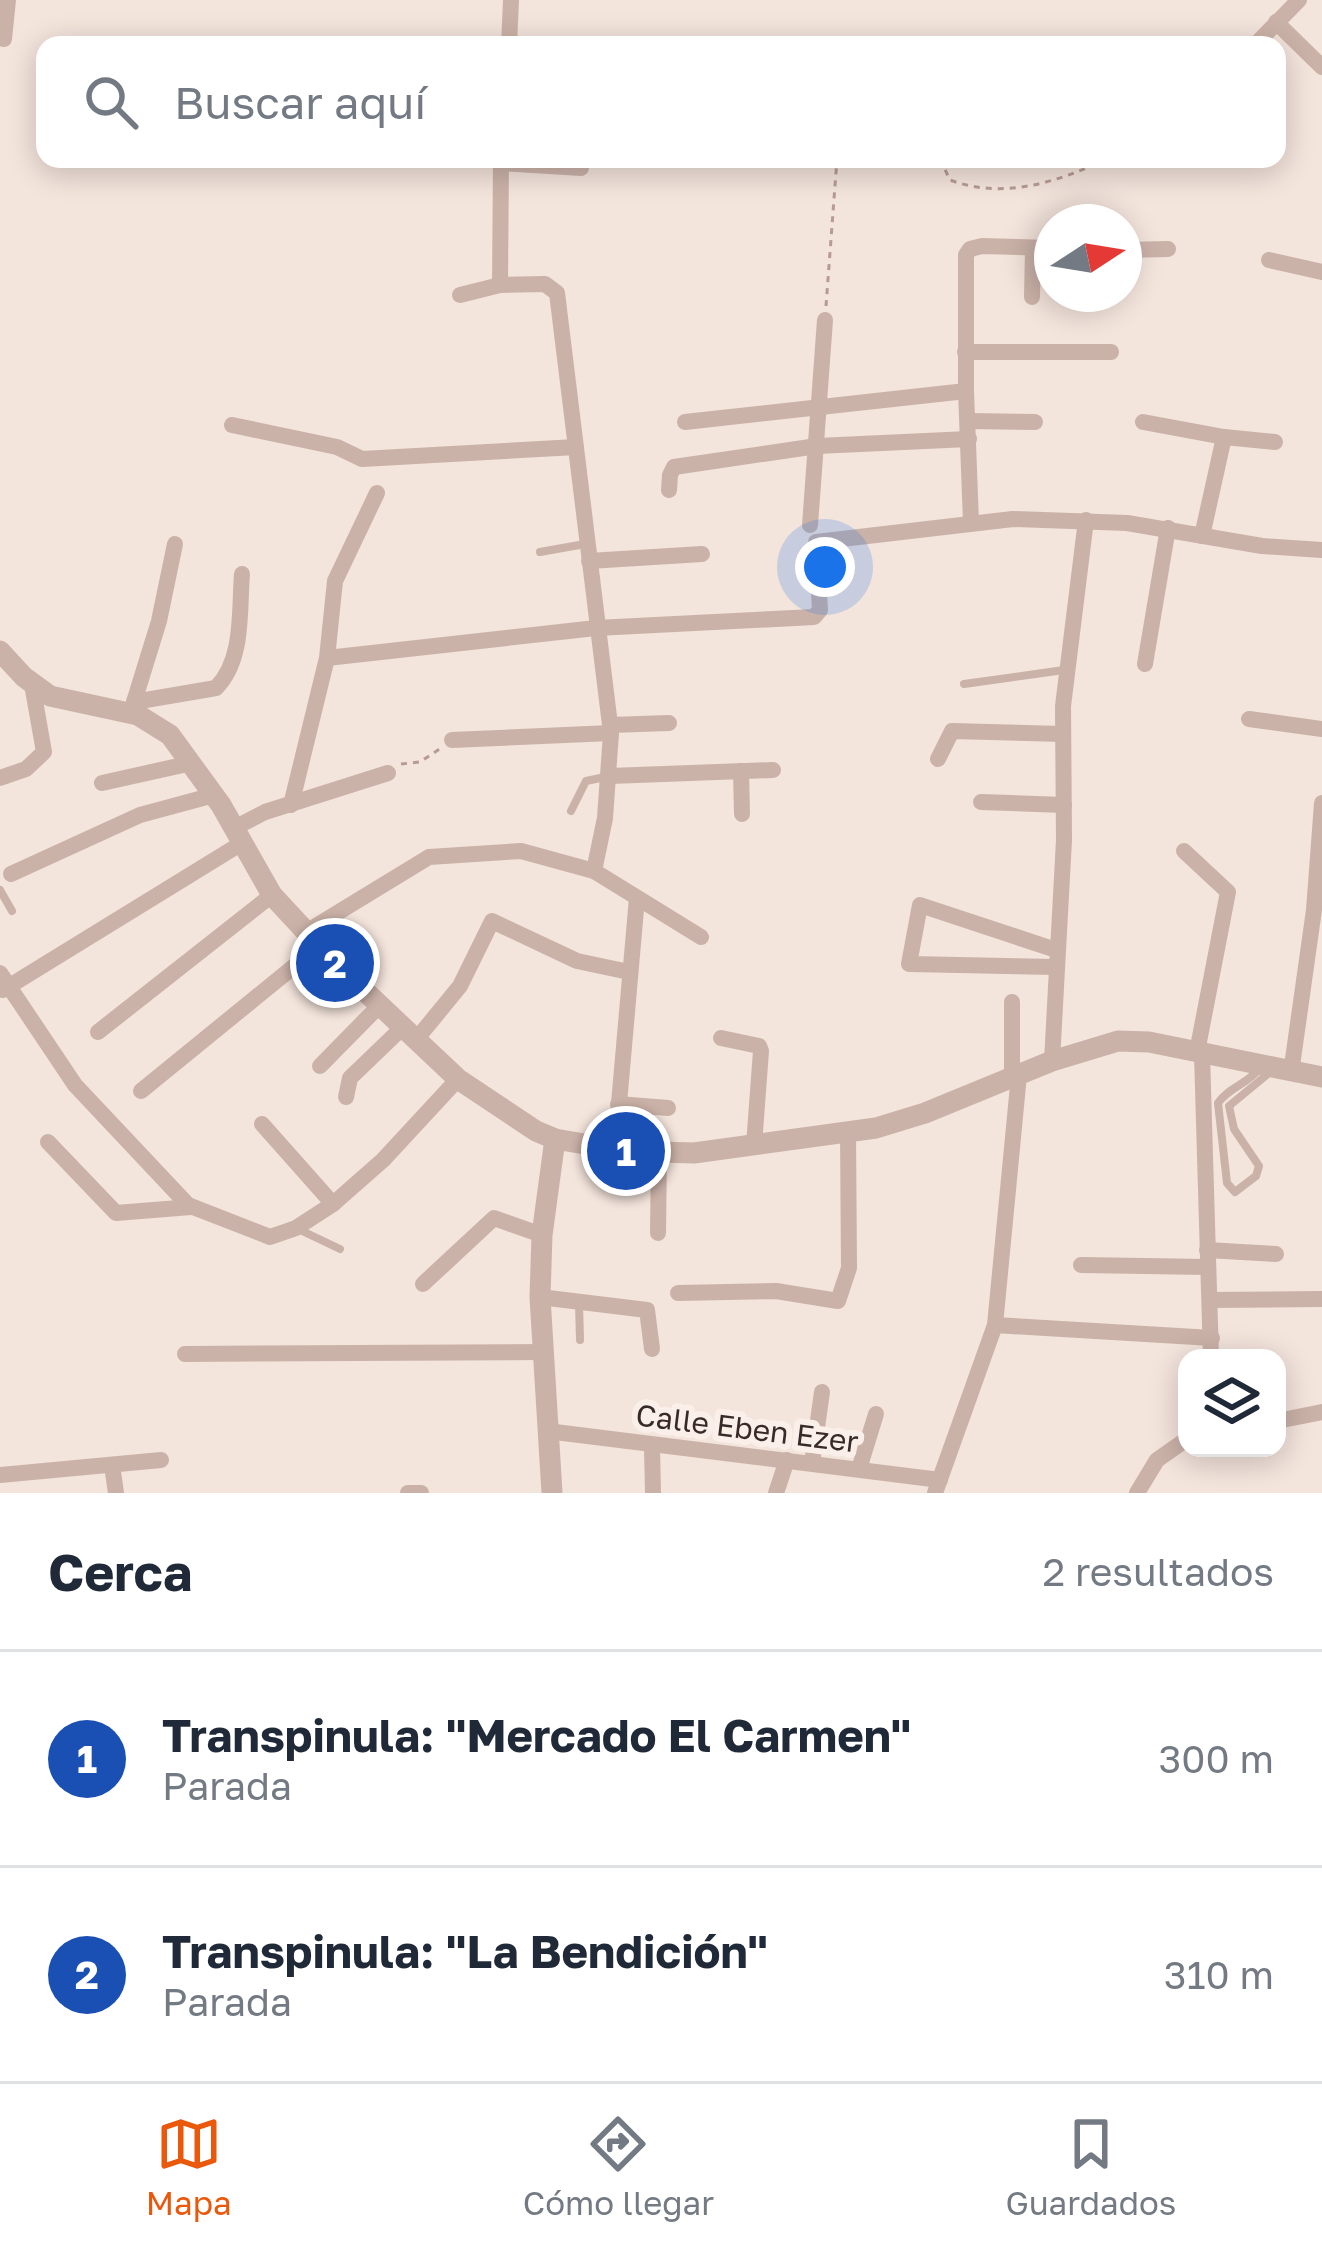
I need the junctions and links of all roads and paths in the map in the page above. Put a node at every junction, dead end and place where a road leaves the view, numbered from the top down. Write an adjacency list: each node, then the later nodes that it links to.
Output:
1 (8, 0): 7 (street)
2 (511, 0): 5 (street)
3 (1298, 0): 4 (street)
4 (1276, 22): 6 (street); 8 (street)
5 (509, 36)
6 (1263, 36)
7 (4, 39)
8 (1322, 67)
9 (501, 168): 18 (street)
10 (836, 168): 22 (path)
11 (944, 168): 12 (path)
12 (1084, 168)
13 (1034, 248): 23 (street)
14 (1168, 249): 15 (street)
15 (1142, 250)
16 (1269, 260): 17 (street)
17 (1322, 272)
18 (500, 285): 20 (street); 35 (street)
19 (1034, 287): 21 (street)
20 (460, 295)
21 (1032, 296)
22 (826, 320): 26 (street)
23 (965, 352): 24 (street); 25 (street)
24 (1111, 352)
25 (965, 391): 26 (street); 31 (street)
26 (820, 407): 27 (street); 34 (street)
27 (685, 422)
28 (1035, 422): 31 (street)
29 (1143, 422): 32 (street)
30 (232, 425): 35 (street)
31 (968, 430): 34 (street); 39 (street)
32 (1224, 437): 33 (street); 42 (street)
33 (1275, 442)
34 (817, 446): 36 (street); 40 (street)
35 (576, 447): 46 (street)
36 (669, 490)
37 (377, 493): 51 (street)
38 (1086, 520): 39 (street); 41 (street); 53 (street)
39 (971, 522): 49 (street)
40 (810, 525)
41 (1168, 528): 42 (street); 52 (street)
42 (1202, 536): 44 (street)
43 (176, 544): 56 (street)
44 (1322, 550)
45 (540, 552): 46 (lane)
46 (588, 553): 47 (street); 49 (street)
47 (702, 554)
48 (242, 574): 56 (street)
49 (596, 628): 51 (street); 59 (street)
50 (0, 651): 54 (street)
51 (327, 658): 74 (street)
52 (1145, 664)
53 (1066, 670): 55 (lane); 61 (street)
54 (32, 684): 56 (street); 69 (street)
55 (964, 684)
56 (133, 708): 64 (street)
57 (1249, 719): 60 (street)
58 (669, 723): 59 (street)
59 (610, 729): 62 (street); 68 (street)
60 (1322, 729)
61 (1063, 734): 63 (street); 75 (street)
62 (452, 740): 67 (path)
63 (938, 759)
64 (192, 763): 70 (street); 71 (street)
65 (773, 770): 66 (street)
66 (741, 771): 68 (street); 77 (street)
67 (388, 772): 74 (street)
68 (610, 776): 76 (lane); 81 (street)
69 (0, 778)
70 (102, 783)
71 (214, 795): 78 (street); 82 (street)
72 (981, 802): 75 (street)
73 (1322, 803): 80 (street)
74 (291, 805): 78 (street)
75 (1064, 805): 89 (street)
76 (571, 812)
77 (742, 814)
78 (238, 836): 83 (street); 91 (street)
79 (1184, 851): 97 (street)
80 (1320, 865): 85 (street)
81 (594, 871): 84 (street); 88 (street)
82 (4, 881): 86 (lane)
83 (272, 895): 88 (street); 94 (street)
84 (638, 898): 87 (street); 90 (street)
85 (1318, 903): 100 (street)
86 (12, 911)
87 (701, 937)
88 (312, 939): 93 (street); 104 (street)
89 (1056, 958): 89 (street); 98 (street)
90 (628, 972): 95 (street); 106 (street)
91 (3, 984): 118 (street)
92 (1012, 1002): 101 (street)
93 (379, 1006): 95 (street); 99 (street)
94 (98, 1032)
95 (408, 1035): 103 (street); 105 (street)
96 (721, 1038): 114 (street)
97 (1200, 1053): 98 (street); 100 (street); 124 (street)
98 (1052, 1061): 101 (street)
99 (320, 1066)
100 (1275, 1070): 102 (street); 110 (lane); 111 (lane)
101 (1015, 1077): 109 (street); 132 (street)
102 (1322, 1077)
103 (458, 1079): 112 (street); 117 (street)
104 (141, 1091)
105 (346, 1096)
106 (618, 1104): 107 (street); 115 (street)
107 (668, 1108)
108 (262, 1124): 117 (street)
109 (848, 1132): 114 (street); 127 (street)
110 (1237, 1134): 111 (lane); 111 (lane)
111 (1223, 1138)
112 (555, 1139): 115 (street); 121 (street)
113 (48, 1142): 118 (street)
114 (754, 1144): 116 (street)
115 (615, 1149): 116 (street)
116 (658, 1151): 120 (street)
117 (333, 1204): 119 (street)
118 (191, 1207): 119 (street)
119 (296, 1228): 122 (lane)
120 (658, 1233)
121 (542, 1234): 126 (street); 128 (street)
122 (340, 1249)
123 (1276, 1254): 124 (street)
124 (1207, 1258): 125 (street); 130 (street)
125 (1081, 1265)
126 (423, 1284)
127 (678, 1292)
128 (540, 1297): 131 (street); 137 (street)
129 (1322, 1298): 130 (street)
130 (1211, 1300): 133 (street)
131 (578, 1302): 134 (lane); 135 (street)
132 (995, 1325): 133 (street); 152 (street)
133 (1212, 1338): 136 (street)
134 (580, 1340)
135 (652, 1349)
136 (1211, 1349)
137 (542, 1352): 138 (street); 143 (street)
138 (184, 1354)
139 (822, 1392): 148 (street)
140 (1322, 1412): 142 (street)
141 (876, 1414): 150 (street)
142 (1286, 1419)
143 (547, 1430): 145 (street, Calle Eben Ezer); 156 (street)
144 (1178, 1445): 159 (street)
145 (652, 1447): 147 (street, Calle Eben Ezer); 157 (street)
146 (161, 1460): 149 (street)
147 (787, 1460): 148 (street, Calle Eben Ezer); 158 (street)
148 (812, 1463): 150 (street, Calle Eben Ezer)
149 (112, 1465): 151 (street); 153 (street)
150 (859, 1469): 152 (street, Calle Eben Ezer)
151 (0, 1474)
152 (938, 1486)
153 (116, 1493)
154 (408, 1493): 155 (street)
155 (421, 1493)
156 (552, 1493)
157 (653, 1493)
158 (776, 1493)
159 (1137, 1493)

